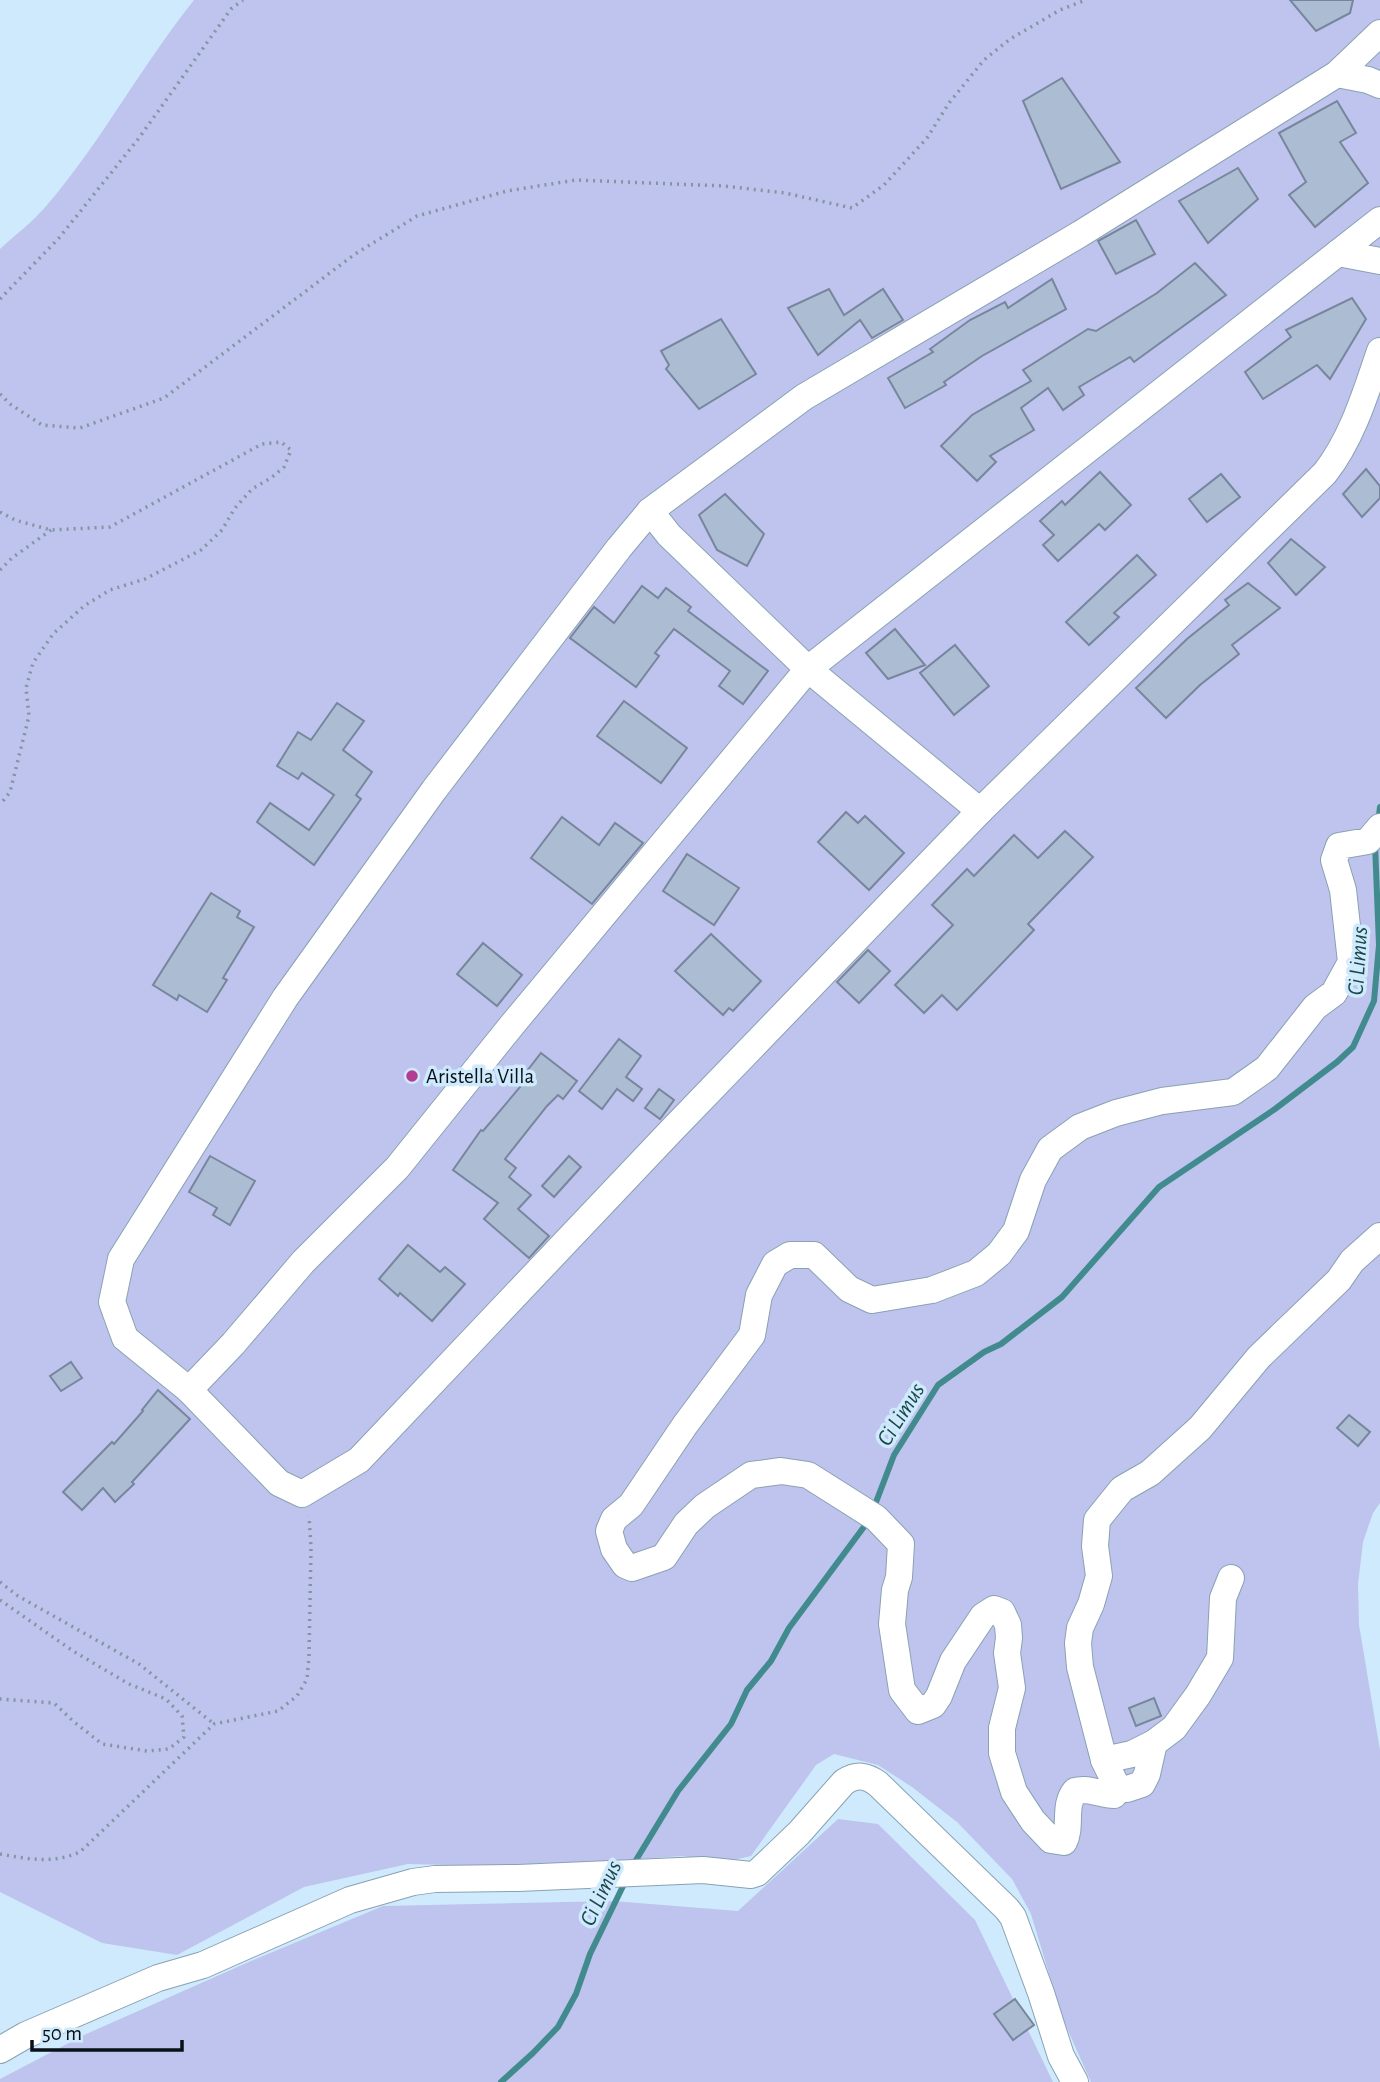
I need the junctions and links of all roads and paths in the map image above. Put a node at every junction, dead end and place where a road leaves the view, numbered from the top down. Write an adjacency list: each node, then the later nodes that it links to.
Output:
1 (243, 0): 9 (path)
2 (1086, 0): 11 (path)
3 (1380, 33): 4 (street)
4 (1338, 74): 5 (street); 12 (street)
5 (1380, 85)
6 (1380, 220): 7 (street)
7 (1338, 253): 8 (street); 16 (street)
8 (1380, 261)
9 (0, 299)
10 (1380, 351): 18 (street)
11 (0, 394)
12 (650, 511): 16 (street); 21 (street)
13 (0, 512): 14 (path)
14 (51, 530): 15 (path); 17 (path)
15 (0, 570)
16 (808, 669): 18 (street); 21 (street)
17 (0, 805)
18 (980, 811): 22 (street)
19 (1380, 827): 30 (street)
20 (1380, 1236): 29 (street)
21 (189, 1390): 22 (street)
22 (302, 1494): 27 (path)
23 (1231, 1578): 28 (street)
24 (0, 1582): 27 (path)
25 (0, 1600): 26 (path)
26 (0, 1699)
27 (214, 1724): 31 (path)
28 (1154, 1743): 29 (street); 30 (street)
29 (1104, 1760): 30 (street)
30 (1118, 1789)
31 (0, 1854)
32 (0, 2050): 33 (street)
33 (1075, 2082)

